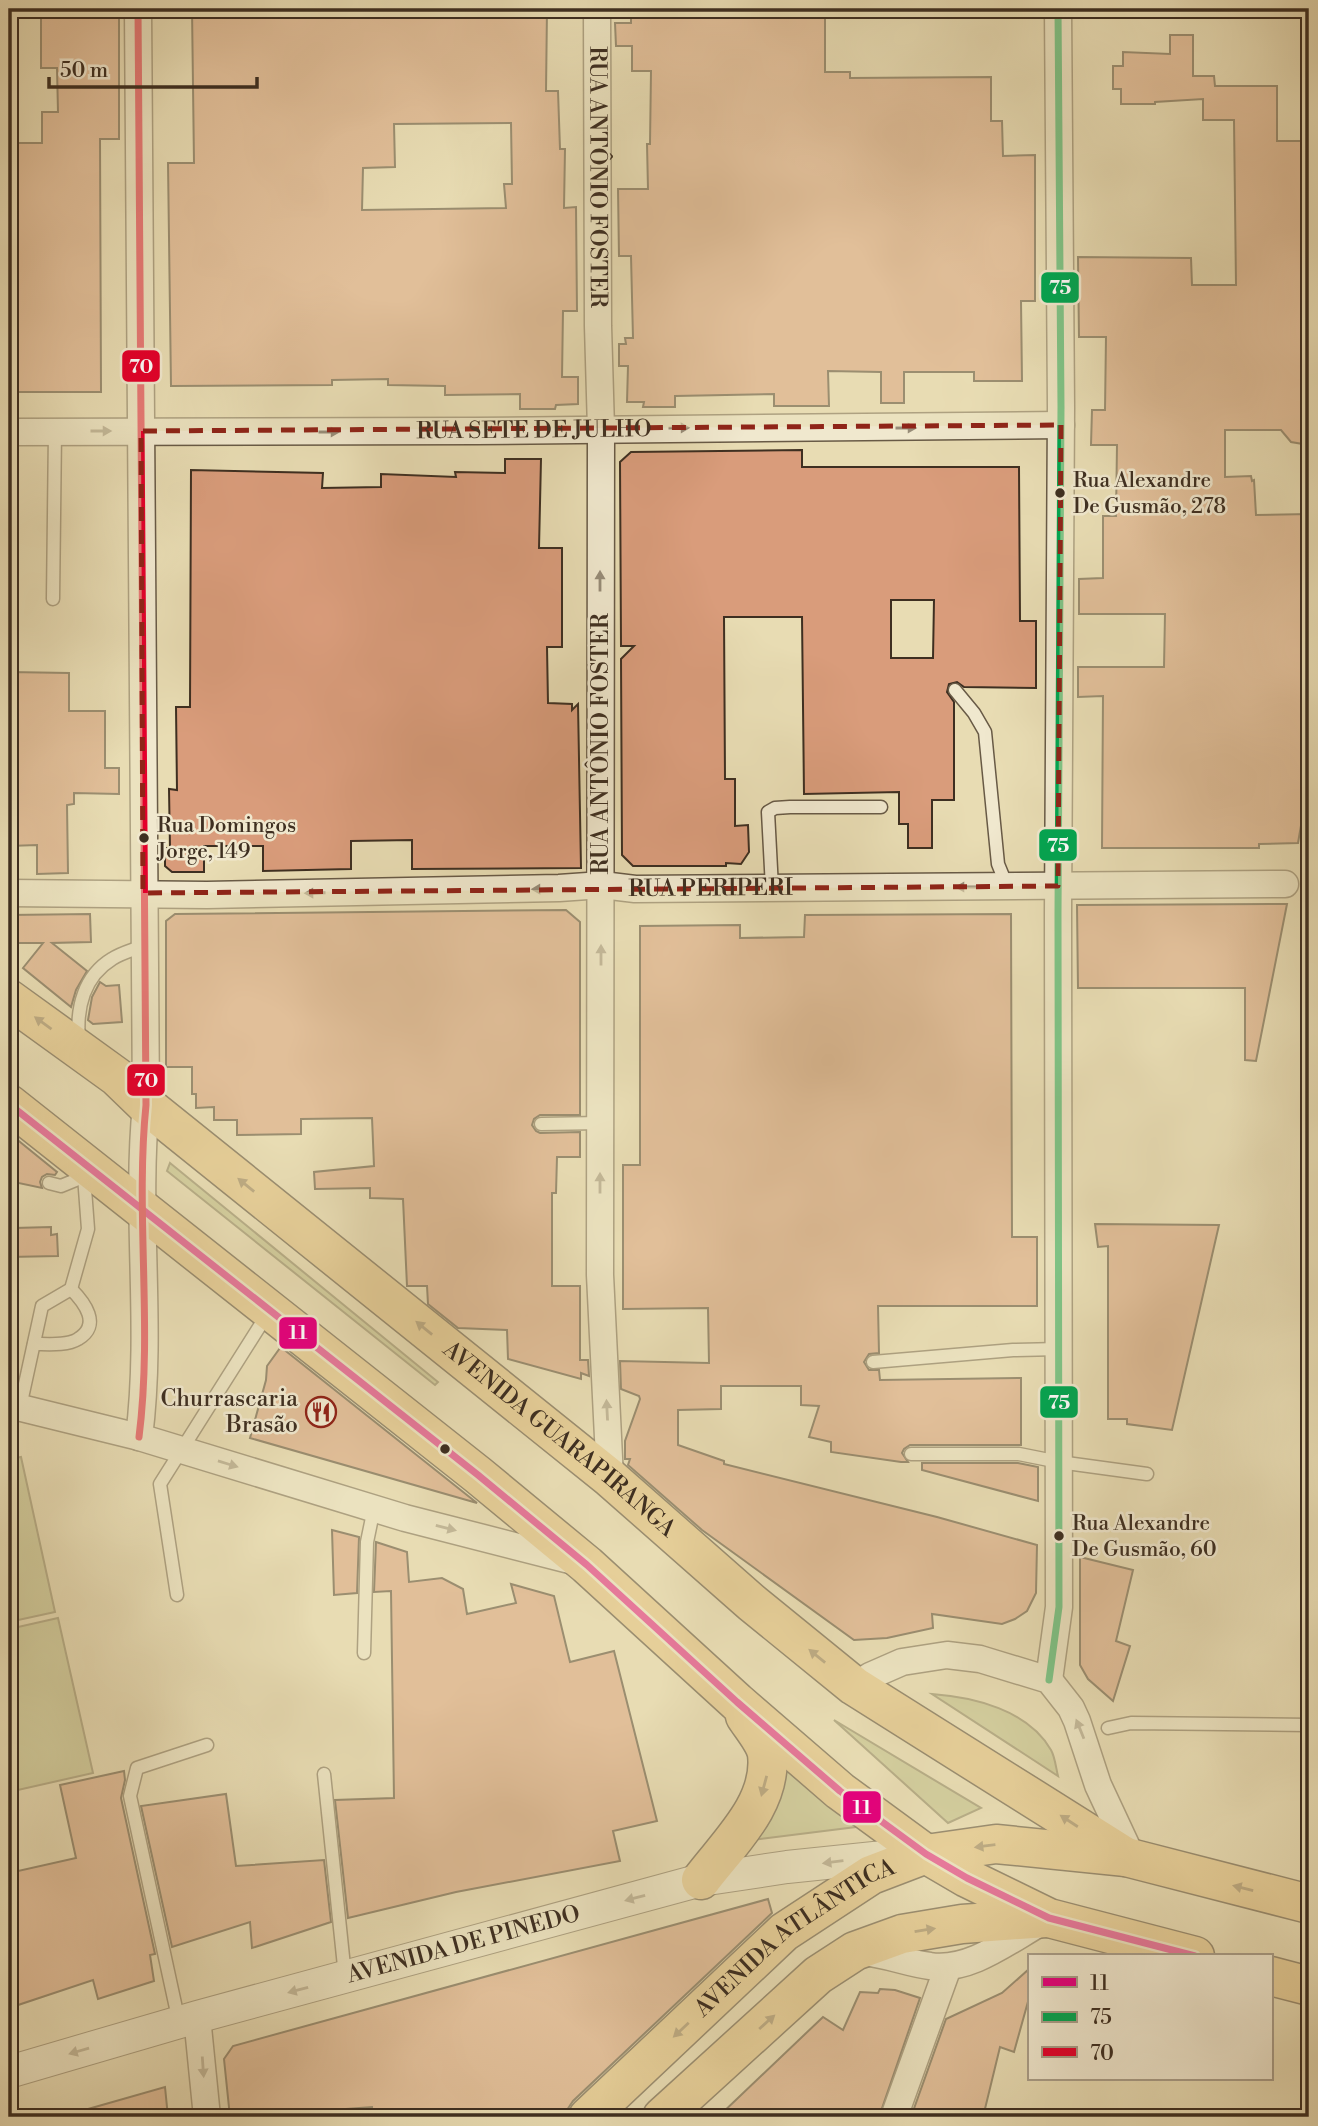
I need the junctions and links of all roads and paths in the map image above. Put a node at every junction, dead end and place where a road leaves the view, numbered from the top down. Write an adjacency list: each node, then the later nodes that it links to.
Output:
1 (138, 9): 7 (street)
2 (597, 9): 5 (street, RUA ANTÔNIO FOSTER)
3 (1058, 9): 4 (street)
4 (1061, 425): 5 (street, RUA SETE DE JULHO, one-way to 4); 15 (street)
5 (601, 429): 7 (street, RUA SETE DE JULHO, one-way to 5); 13 (street, RUA ANTÔNIO FOSTER, one-way to 5)
6 (55, 431): 7 (street, RUA SETE DE JULHO, one-way to 7); 8 (street, RUA SETE DE JULHO); 9 (lane)
7 (141, 431): 17 (street)
8 (9, 432)
9 (53, 599)
10 (955, 690): 14 (lane)
11 (881, 807): 16 (lane)
12 (1285, 884): 15 (street, RUA PERIPERI)
13 (602, 885): 16 (street, RUA PERIPERI); 17 (street, RUA PERIPERI, one-way to 17); 25 (street, RUA ANTÔNIO FOSTER, one-way to 13)
14 (1007, 886): 15 (street, RUA PERIPERI); 16 (street, RUA PERIPERI, one-way to 16)
15 (1058, 886): 32 (street)
16 (772, 888)
17 (143, 893): 18 (street, RUA PERIPERI); 19 (street)
18 (9, 894)
19 (144, 946): 21 (lane); 23 (street)
20 (9, 999): 21 (main road, AVENIDA GUARAPIRANGA, one-way to 20)
21 (79, 1050): 23 (main road, AVENIDA GUARAPIRANGA)
22 (9, 1104): 26 (main road)
23 (146, 1105): 28 (street); 40 (main road, AVENIDA GUARAPIRANGA, one-way to 23)
24 (541, 1124): 25 (lane)
25 (601, 1124): 40 (street, RUA ANTÔNIO FOSTER, one-way to 25)
26 (89, 1174): 27 (lane); 28 (main road); 29 (lane)
27 (49, 1183)
28 (142, 1209): 30 (main road); 35 (street)
29 (71, 1289): 31 (lane); 31 (lane)
30 (269, 1310): 36 (lane); 42 (main road)
31 (34, 1344): 34 (lane)
32 (1059, 1349): 33 (lane); 38 (street)
33 (873, 1362)
34 (14, 1406): 35 (street)
35 (139, 1437): 36 (street)
36 (181, 1450): 41 (street, one-way to 41); 43 (lane)
37 (911, 1454): 38 (lane)
38 (1059, 1462): 39 (lane); 45 (street)
39 (1147, 1474)
40 (610, 1478): 46 (main road, AVENIDA GUARAPIRANGA, one-way to 40)
41 (374, 1508): 42 (street, one-way to 42); 44 (lane)
42 (587, 1565): 47 (main road)
43 (177, 1595)
44 (364, 1653)
45 (1049, 1681): 46 (street); 53 (street, one-way to 45)
46 (854, 1686): 53 (main road, AVENIDA GUARAPIRANGA, one-way to 46)
47 (737, 1702): 52 (main road); 54 (main road, one-way to 54)
48 (1309, 1725): 49 (lane)
49 (1108, 1728)
50 (207, 1745): 63 (lane)
51 (324, 1774): 61 (lane)
52 (926, 1854): 53 (main road, AVENIDA ATLÂNTICA, one-way to 52); 54 (street, AVENIDA DE PINEDO, one-way to 54); 56 (main road); 66 (main road, AVENIDA ATLÂNTICA, one-way to 66)
53 (1130, 1859): 55 (main road, one-way to 53)
54 (701, 1880): 61 (street, AVENIDA DE PINEDO, one-way to 61)
55 (1309, 1904)
56 (1049, 1918): 57 (main road, AVENIDA ATLÂNTICA, one-way to 56); 58 (main road); 59 (street)
57 (855, 1951): 59 (street); 67 (main road, AVENIDA ATLÂNTICA, one-way to 57)
58 (1187, 1954)
59 (948, 1967): 68 (street)
60 (1272, 1976): 62 (main road)
61 (345, 1977): 63 (street, AVENIDA DE PINEDO, one-way to 63)
62 (1309, 1986)
63 (188, 2019): 64 (street, AVENIDA DE PINEDO, one-way to 64); 65 (street, one-way to 65)
64 (9, 2072)
65 (207, 2117)
66 (588, 2117)
67 (662, 2117)
68 (894, 2117)

